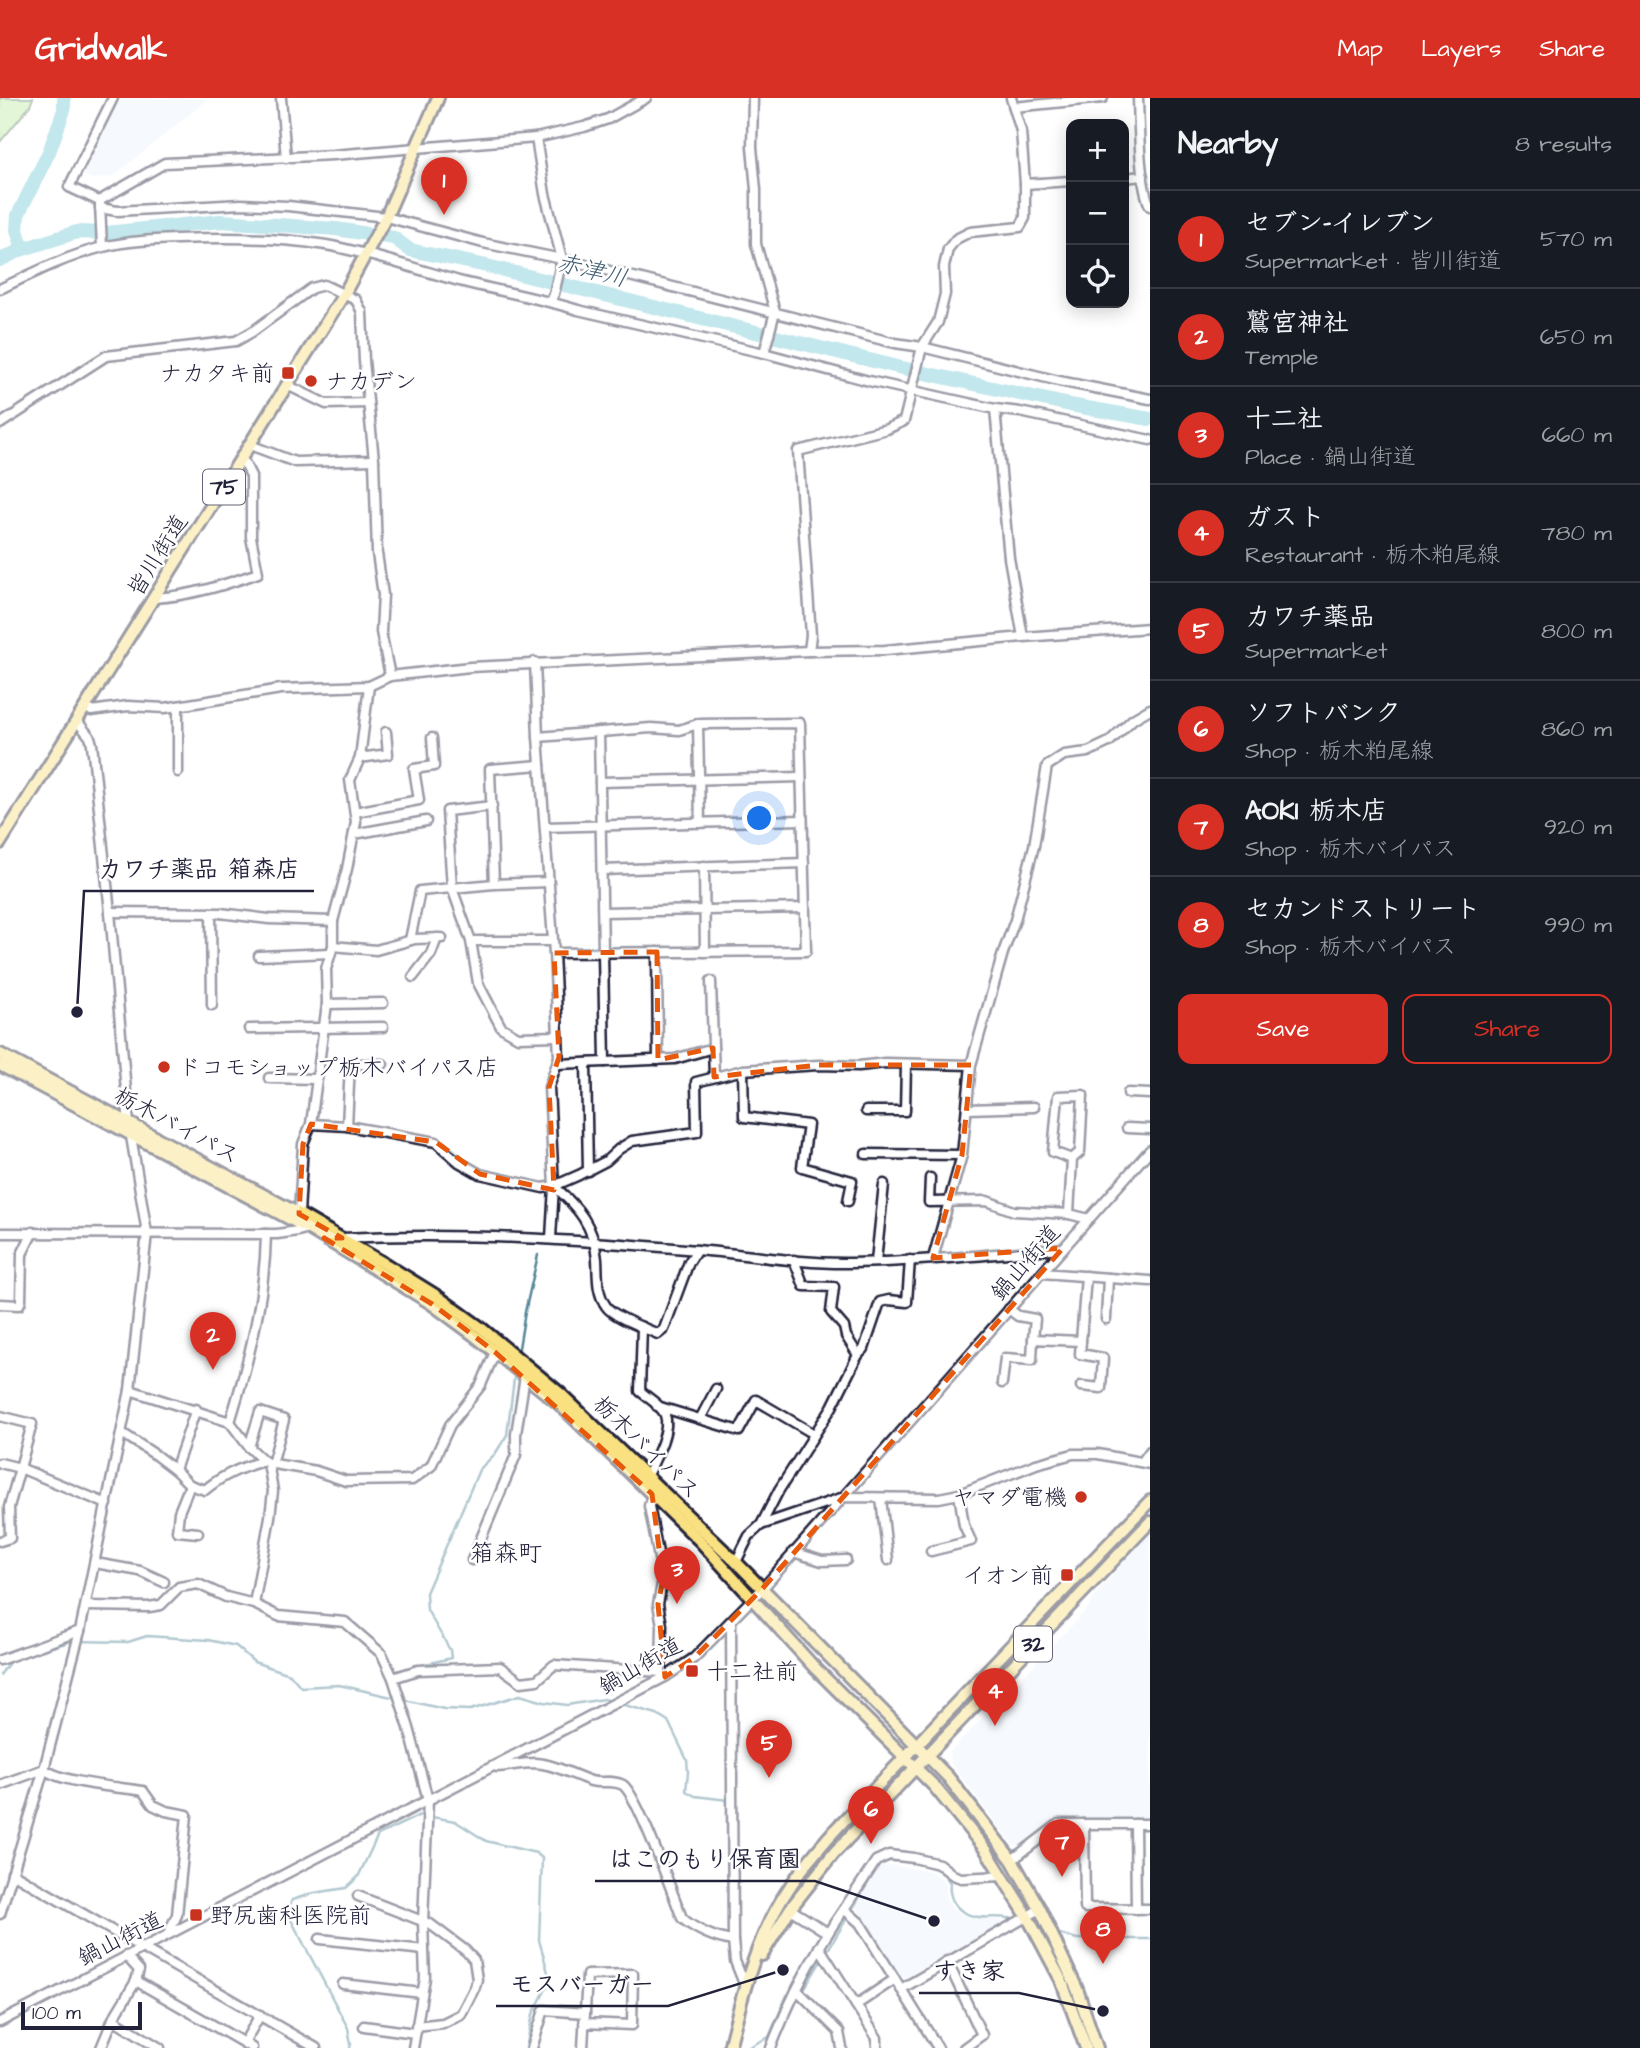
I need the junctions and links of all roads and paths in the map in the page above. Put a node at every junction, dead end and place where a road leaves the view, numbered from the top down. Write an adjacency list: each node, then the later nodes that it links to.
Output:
1 (113, 98): 17 (street)
2 (281, 98): 11 (street)
3 (438, 98): 10 (main road, 75)
4 (646, 98): 9 (street)
5 (753, 98): 25 (street)
6 (1103, 98): 8 (street)
7 (1138, 98): 12 (street)
8 (1013, 103): 15 (street)
9 (536, 138): 10 (street); 21 (street)
10 (418, 147): 11 (street); 18 (main road, 75)
11 (286, 158): 17 (street)
12 (1143, 176): 13 (street); 16 (street)
13 (1129, 177)
14 (1066, 181): 15 (street)
15 (1026, 184): 26 (street)
16 (1150, 206)
17 (100, 209): 18 (street); 19 (street)
18 (384, 219): 20 (main road, 75); 21 (street)
19 (102, 246): 20 (street); 22 (street)
20 (367, 253): 23 (main road, 皆川街道 / 75); 24 (street)
21 (562, 261): 24 (street); 25 (street)
22 (0, 289)
23 (344, 294): 28 (main road, 皆川街道 / 75); 31 (street); 33 (street)
24 (552, 298): 27 (street)
25 (774, 316): 26 (street); 27 (street)
26 (922, 347): 29 (street); 30 (street)
27 (764, 353): 29 (street)
28 (288, 384): 31 (street); 35 (main road, 皆川街道 / 75)
29 (911, 390): 32 (street); 41 (street)
30 (1150, 399)
31 (368, 404): 37 (street)
32 (995, 409): 34 (street); 40 (street)
33 (0, 424)
34 (1150, 440)
35 (250, 445): 36 (main road, 皆川街道 / 75); 37 (street)
36 (242, 458): 38 (main road, 皆川街道 / 75); 38 (street)
37 (374, 460): 43 (street)
38 (154, 598): 46 (main road, 皆川街道 / 75)
39 (1150, 628): 40 (street)
40 (1023, 637): 41 (street)
41 (809, 651): 42 (street)
42 (535, 662): 43 (street); 52 (street)
43 (390, 676): 44 (street)
44 (369, 686): 45 (street); 54 (street)
45 (178, 706): 46 (street); 56 (street)
46 (86, 707): 48 (main road, 皆川街道 / 75)
47 (1150, 709): 108 (street)
48 (77, 721): 68 (main road, 皆川街道 / 75); 77 (street)
49 (698, 724): 51 (street); 57 (street); 58 (street)
50 (386, 732): 54 (street)
51 (599, 732): 52 (street); 59 (street)
52 (538, 737): 55 (street)
53 (432, 738): 61 (street)
54 (360, 758): 61 (street)
55 (540, 765): 60 (street); 66 (street)
56 (178, 772)
57 (802, 778): 58 (street); 62 (street)
58 (699, 780): 59 (street); 64 (street)
59 (600, 782): 65 (street)
60 (492, 806): 73 (street); 74 (street)
61 (355, 812): 67 (street)
62 (803, 820): 64 (street); 69 (street)
63 (426, 821): 67 (street)
64 (700, 823): 65 (street)
65 (601, 826): 66 (street); 71 (street)
66 (545, 827): 72 (street)
67 (354, 834): 80 (street)
68 (0, 843)
69 (804, 863): 70 (street); 75 (street)
70 (704, 866): 71 (street); 76 (street)
71 (602, 870): 78 (street)
72 (549, 882): 73 (street); 82 (street)
73 (494, 884): 74 (street)
74 (452, 888): 81 (street); 83 (street)
75 (805, 908): 76 (street); 86 (street)
76 (705, 910): 78 (street); 86 (street)
77 (110, 912): 79 (street); 122 (street)
78 (603, 912): 88 (street)
79 (211, 913): 80 (street); 94 (street)
80 (333, 921): 84 (street)
81 (410, 940): 84 (street); 90 (street)
82 (553, 940): 83 (street); 87 (street)
83 (471, 941): 98 (street)
84 (332, 949): 89 (street); 93 (street)
85 (657, 952): 86 (street); 88 (street); 101 (street)
86 (705, 952)
87 (554, 953): 88 (street); 98 (street)
88 (604, 953): 102 (street)
89 (259, 956)
90 (413, 977)
91 (711, 981): 99 (street)
92 (383, 1003): 93 (street)
93 (327, 1004): 96 (street)
94 (212, 1005)
95 (383, 1027): 96 (street)
96 (322, 1028): 97 (street); 112 (street)
97 (249, 1029)
98 (558, 1036): 105 (street)
99 (713, 1048): 101 (street); 110 (street)
100 (0, 1054): 122 (main road, 栃木バイパス)
101 (657, 1060): 102 (street)
102 (605, 1062): 104 (street)
103 (383, 1063): 119 (street)
104 (586, 1063): 105 (street); 127 (street)
105 (557, 1064): 130 (street)
106 (906, 1064): 108 (street); 109 (street); 117 (street)
107 (0, 1065): 122 (main road, 栃木バイパス)
108 (971, 1065): 116 (street)
109 (743, 1070): 110 (street); 131 (street)
110 (715, 1077): 127 (street)
111 (270, 1078): 112 (street)
112 (317, 1079): 118 (street)
113 (1128, 1094): 114 (street)
114 (1150, 1094)
115 (1034, 1107): 116 (street)
116 (967, 1109): 125 (street)
117 (866, 1111)
118 (311, 1124): 119 (street); 133 (street)
119 (347, 1126): 130 (street)
120 (1127, 1128): 121 (street)
121 (1150, 1129)
122 (130, 1130): 133 (main road, 栃木バイパス); 136 (main road, 栃木バイパス); 139 (street)
123 (1150, 1150): 135 (street, 鍋山街道)
124 (866, 1154): 125 (street)
125 (962, 1155): 132 (street)
126 (1072, 1159): 126 (street); 134 (street)
127 (588, 1171): 130 (street)
128 (930, 1178): 132 (street)
129 (884, 1184): 150 (street)
130 (554, 1186): 143 (street); 144 (street)
131 (849, 1201)
132 (950, 1201): 134 (street); 147 (street)
133 (299, 1214): 136 (main road, 栃木バイパス)
134 (1069, 1214): 135 (street)
135 (1089, 1219): 145 (street, 鍋山街道)
136 (312, 1226): 140 (street); 141 (main road, 栃木バイパス); 142 (main road, 栃木バイパス)
137 (33, 1232): 138 (street); 139 (street); 155 (street)
138 (0, 1233)
139 (147, 1233): 140 (street); 167 (street)
140 (266, 1234): 172 (street)
141 (324, 1238): 142 (street); 161 (main road, 栃木バイパス)
142 (342, 1238): 143 (street); 182 (main road, 栃木バイパス)
143 (551, 1238): 144 (street)
144 (594, 1243): 146 (street); 158 (street)
145 (1063, 1248): 147 (street); 151 (street, 鍋山街道)
146 (697, 1250): 148 (street); 158 (street)
147 (933, 1258): 149 (street)
148 (794, 1260): 150 (street); 162 (street)
149 (909, 1260): 150 (street); 162 (street)
150 (876, 1261)
151 (1042, 1273): 152 (street); 156 (street, 鍋山街道)
152 (1086, 1276): 153 (street); 160 (street)
153 (1108, 1278): 154 (street); 157 (street)
154 (1150, 1281)
155 (0, 1304)
156 (1009, 1309): 159 (street); 186 (street, 鍋山街道)
157 (1106, 1319)
158 (642, 1327): 168 (street)
159 (1033, 1339): 160 (street); 164 (street)
160 (1081, 1341): 165 (street)
161 (495, 1352): 163 (main road, 栃木バイパス); 178 (street)
162 (858, 1355): 174 (street)
163 (525, 1376): 184 (main road, 栃木バイパス); 197 (street)
164 (1002, 1383)
165 (1081, 1385)
166 (716, 1389): 171 (street)
167 (130, 1390): 169 (street); 173 (street)
168 (657, 1406): 171 (street); 182 (street)
169 (196, 1409): 172 (street); 181 (street)
170 (0, 1416): 180 (street)
171 (700, 1419): 174 (street)
172 (230, 1422): 175 (street)
173 (122, 1433): 181 (street); 189 (street)
174 (814, 1434): 192 (street)
175 (249, 1447): 178 (street); 178 (street)
176 (1150, 1451): 179 (street)
177 (0, 1463): 180 (street)
178 (268, 1463): 183 (street); 205 (street)
179 (1146, 1463): 185 (street)
180 (20, 1468): 189 (street); 190 (street)
181 (175, 1470): 183 (street)
182 (647, 1475): 200 (main road, 栃木バイパス)
183 (190, 1486): 193 (street)
184 (652, 1494): 204 (main road, 栃木バイパス); 210 (street)
185 (959, 1494): 187 (street); 195 (street)
186 (844, 1497): 187 (street); 192 (street); 196 (street, 鍋山街道)
187 (881, 1498): 199 (street)
188 (1150, 1501): 212 (main road, 32)
189 (107, 1504): 201 (street)
190 (5, 1505): 194 (street)
191 (1150, 1522): 213 (main road, 32)
192 (761, 1525): 200 (street)
193 (198, 1534)
194 (0, 1541)
195 (931, 1551)
196 (793, 1552): 198 (street); 203 (street, 鍋山街道)
197 (471, 1560)
198 (846, 1560)
199 (888, 1560)
200 (736, 1562): 203 (main road, 栃木バイパス)
201 (95, 1563): 202 (street); 206 (street)
202 (164, 1582)
203 (762, 1589): 204 (street, 鍋山街道); 212 (main road, 栃木バイパス)
204 (752, 1599): 207 (street, 鍋山街道); 214 (main road, 栃木バイパス)
205 (254, 1604): 206 (street); 211 (street)
206 (86, 1606): 208 (street)
207 (731, 1621): 210 (street, 鍋山街道); 239 (street)
208 (80, 1631): 209 (street); 217 (street)
209 (0, 1660)
210 (663, 1674): 211 (street); 215 (street, 鍋山街道)
211 (393, 1678): 219 (street)
212 (917, 1745): 213 (main road, 栃木バイパス); 214 (main road, 32)
213 (927, 1755): 216 (main road, 32); 223 (main road, 栃木バイパス)
214 (905, 1757): 216 (main road, 栃木バイパス); 248 (main road, 32)
215 (491, 1768): 219 (street, 鍋山街道); 239 (street)
216 (916, 1768): 225 (main road, 栃木バイパス); 228 (main road, 32)
217 (44, 1769): 218 (street); 224 (street); 237 (street)
218 (0, 1784)
219 (428, 1800): 235 (street); 237 (street, 鍋山街道)
220 (1084, 1824): 221 (street); 223 (street); 231 (street)
221 (1135, 1824): 222 (street); 231 (street)
222 (1150, 1824)
223 (1012, 1860): 230 (main road, 栃木バイパス)
224 (12, 1873): 226 (street); 241 (street)
225 (1002, 1876): 229 (street); 234 (main road, 栃木バイパス)
226 (4, 1886): 233 (street)
227 (358, 1896): 235 (street)
228 (790, 1909): 236 (street); 248 (main road, 32)
229 (845, 1909): 236 (street); 245 (street)
230 (1040, 1909): 234 (street); 275 (main road, 栃木バイパス)
231 (1136, 1909): 232 (street)
232 (1150, 1909)
233 (0, 1914)
234 (1027, 1916): 244 (street); 274 (main road, 栃木バイパス)
235 (423, 1922): 242 (street); 259 (street)
236 (828, 1933): 240 (street)
237 (168, 1934): 241 (street, 鍋山街道)
238 (320, 1939): 242 (street)
239 (733, 1941): 248 (street)
240 (819, 1947): 250 (street); 252 (street)
241 (142, 1948): 243 (street, 鍋山街道); 254 (street)
242 (424, 1950): 251 (street)
243 (126, 1956): 246 (street); 256 (street, 鍋山街道)
244 (947, 1961): 249 (street); 273 (street)
245 (895, 1979): 249 (street); 252 (street)
246 (136, 1981): 255 (street); 260 (street)
247 (343, 1984): 251 (street)
248 (745, 1986): 268 (main road, 32)
249 (901, 1989): 272 (street)
250 (797, 1990): 269 (street); 270 (street)
251 (422, 1993): 259 (street)
252 (856, 2005): 271 (street)
253 (585, 2013): 257 (street); 257 (street); 266 (street)
254 (260, 2015): 260 (street); 264 (street)
255 (113, 2019): 261 (street); 262 (street)
256 (0, 2022)
257 (584, 2023): 267 (street)
258 (364, 2026): 259 (street)
259 (416, 2029): 265 (street)
260 (244, 2043): 263 (street)
261 (101, 2048)
262 (160, 2048)
263 (252, 2048)
264 (316, 2048)
265 (413, 2048)
266 (533, 2048)
267 (583, 2048)
268 (729, 2048)
269 (771, 2048)
270 (842, 2048)
271 (877, 2048)
272 (938, 2048)
273 (964, 2048)
274 (1086, 2048)
275 (1097, 2048)

